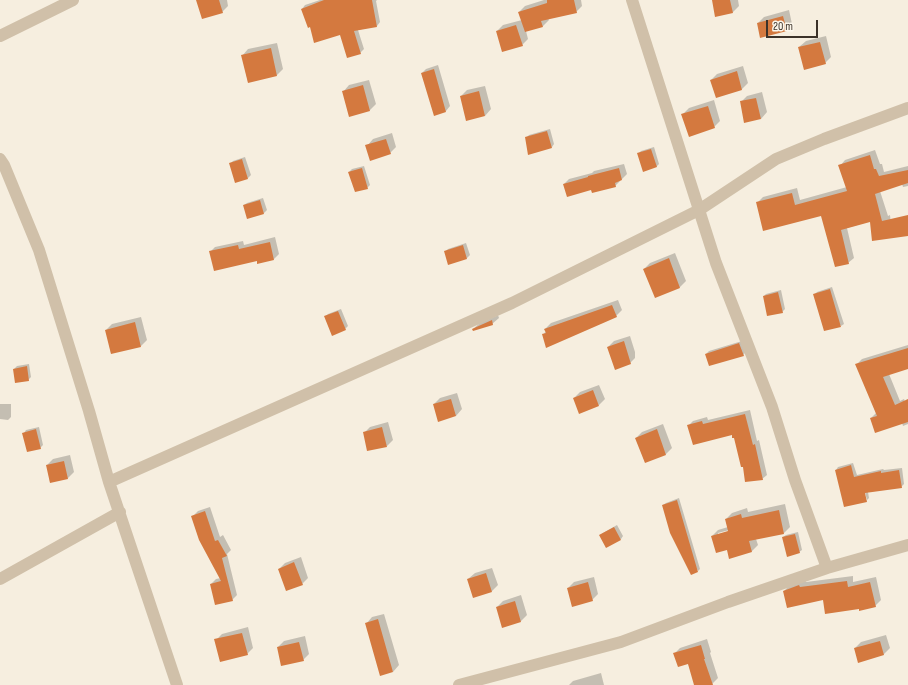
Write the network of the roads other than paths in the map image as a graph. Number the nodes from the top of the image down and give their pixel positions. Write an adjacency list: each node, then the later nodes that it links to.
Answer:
1 (73, 0): 3 (street)
2 (632, 0): 6 (street)
3 (0, 36)
4 (908, 108): 6 (street)
5 (0, 159): 7 (street)
6 (698, 210): 7 (street); 10 (street)
7 (109, 482): 8 (street)
8 (120, 512): 11 (street); 12 (street)
9 (908, 545): 10 (street)
10 (827, 568): 13 (street)
11 (0, 580)
12 (176, 685)
13 (459, 685)

